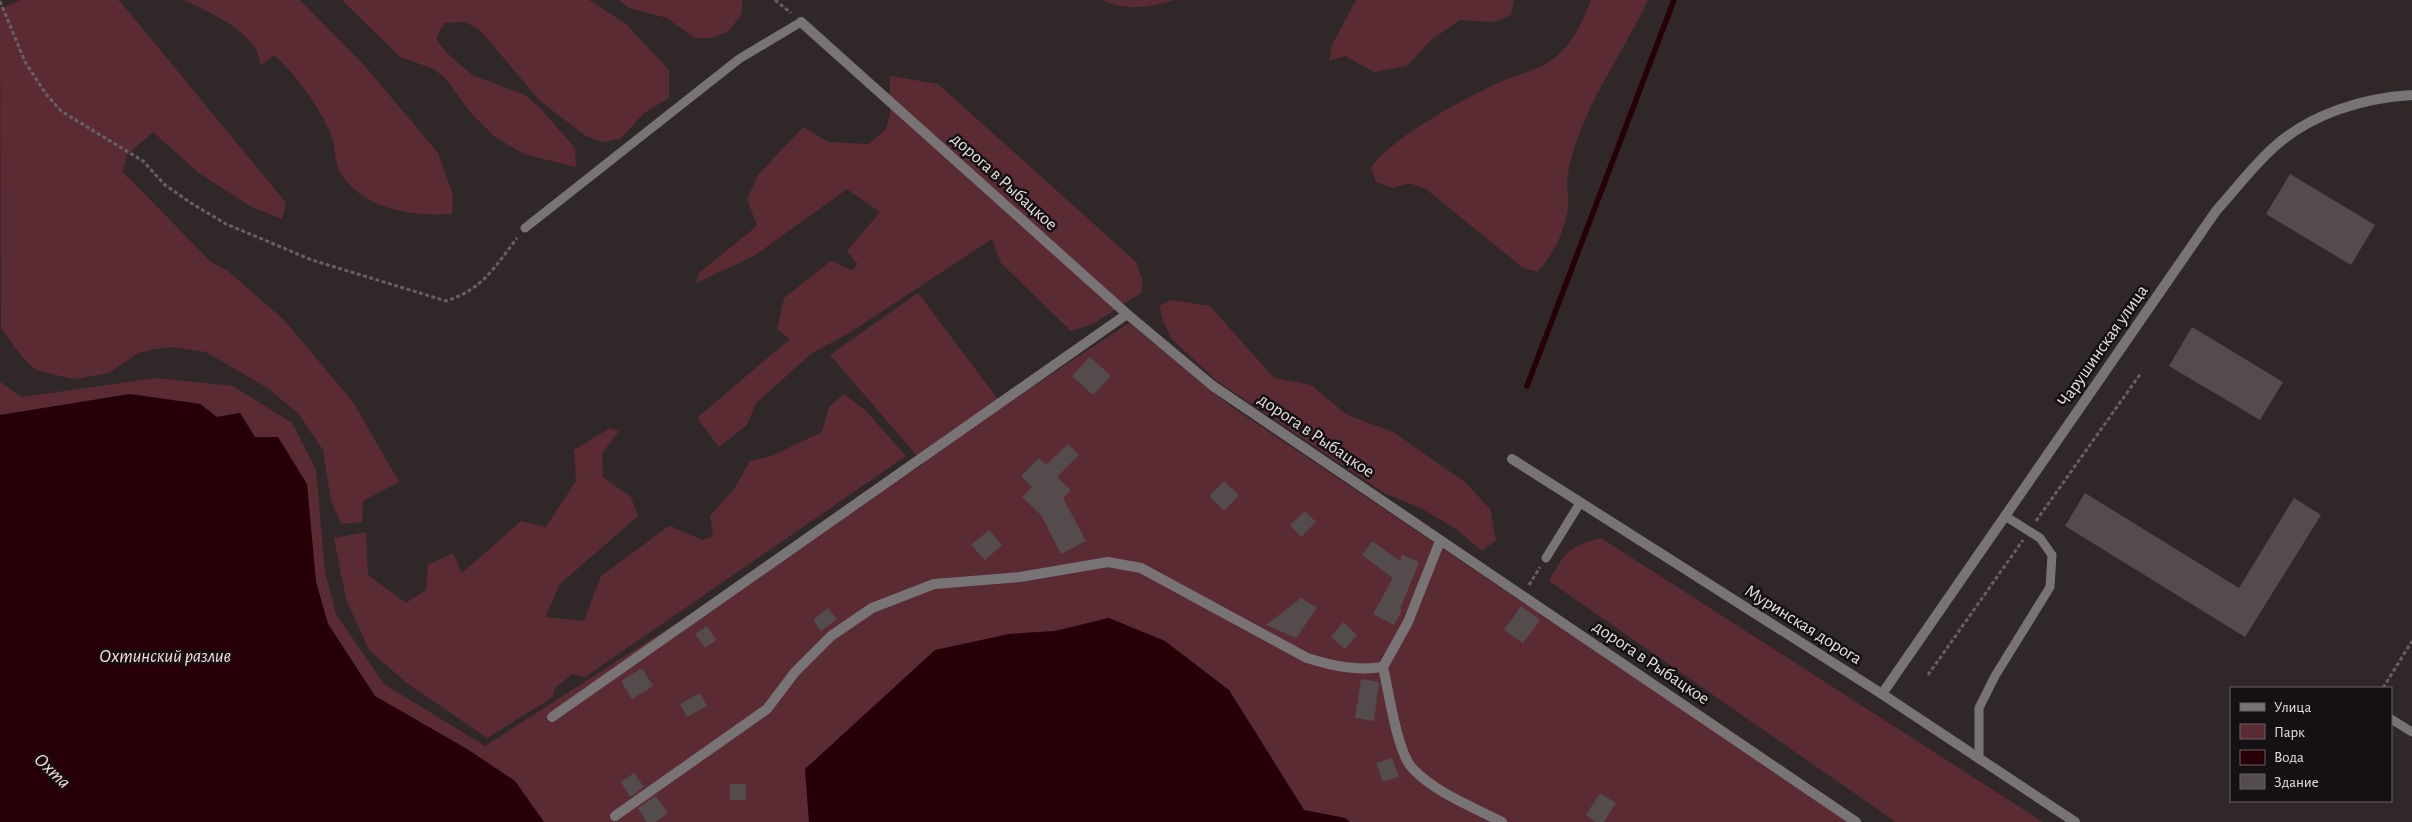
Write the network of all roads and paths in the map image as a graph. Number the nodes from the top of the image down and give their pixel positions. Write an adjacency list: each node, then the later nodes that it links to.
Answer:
1 (776, 0): 3 (path)
2 (0, 1): 5 (path)
3 (801, 22): 5 (lane); 6 (street, дорога в Рыбацкое)
4 (2412, 95): 9 (street, Чарушинская улица)
5 (526, 228)
6 (1127, 314): 10 (street, дорога в Рыбацкое); 17 (street)
7 (1512, 459): 8 (street, Муринская дорога)
8 (1580, 503): 11 (lane); 16 (street, Муринская дорога)
9 (2005, 516): 16 (street, Чарушинская улица); 20 (lane)
10 (1440, 541): 12 (street, дорога в Рыбацкое); 14 (street)
11 (1546, 558): 12 (path)
12 (1522, 596): 23 (street, дорога в Рыбацкое)
13 (2412, 641): 15 (path)
14 (1383, 668): 21 (street); 22 (street)
15 (2384, 687)
16 (1882, 694): 20 (street, Муринская дорога)
17 (552, 717)
18 (2392, 720): 19 (lane)
19 (2412, 732)
20 (1979, 759): 24 (street, Муринская дорога)
21 (615, 816)
22 (1502, 822)
23 (1856, 822)
24 (2074, 822)

